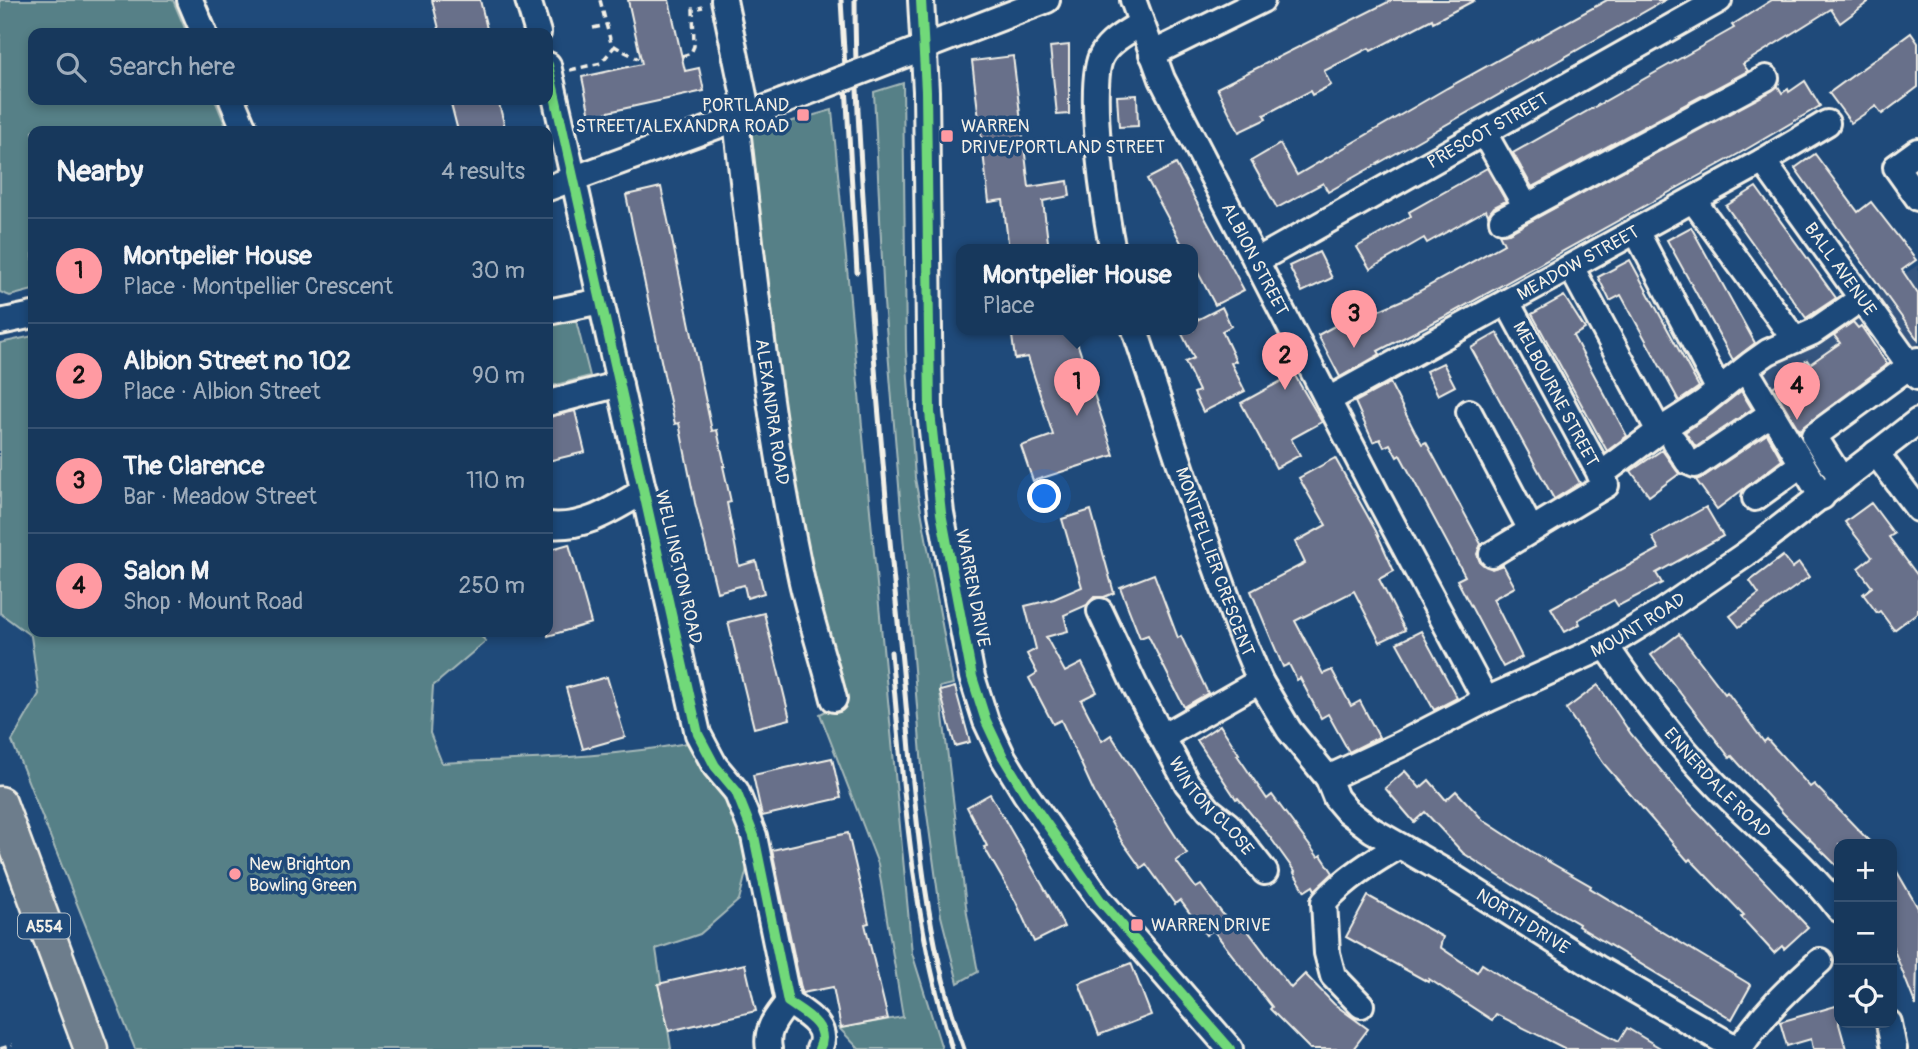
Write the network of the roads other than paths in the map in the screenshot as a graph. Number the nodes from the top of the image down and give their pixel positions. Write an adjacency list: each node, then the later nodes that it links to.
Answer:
1 (190, 0): 10 (street)
2 (528, 0): 11 (street)
3 (921, 0): 12 (street, WARREN DRIVE)
4 (1047, 0): 12 (street)
5 (1133, 0): 9 (street, ALBION STREET)
6 (1262, 0): 13 (street)
7 (1719, 0): 20 (street, PRESCOT STREET)
8 (714, 3): 17 (street, ALEXANDRA ROAD)
9 (1140, 24): 13 (street, ALBION STREET); 29 (street)
10 (202, 28)
11 (536, 28)
12 (924, 49): 17 (street, bridge); 79 (street, WARREN DRIVE)
13 (1152, 54): 30 (street, ALBION STREET)
14 (554, 68): 23 (street, WELLINGTON ROAD)
15 (1766, 78): 26 (street)
16 (234, 105): 19 (street)
17 (742, 117): 23 (street); 64 (street, ALEXANDRA ROAD)
18 (1827, 123): 22 (street, MEADOW STREET)
19 (243, 126)
20 (1484, 133): 26 (street); 30 (street, PRESCOT STREET)
21 (1918, 151): 24 (street)
22 (1763, 161): 25 (street, MEADOW STREET); 32 (street, BALL AVENUE)
23 (561, 184): 33 (street, WELLINGTON ROAD)
24 (1918, 198)
25 (1693, 200): 28 (street, MEADOW STREET); 39 (street)
26 (1526, 207): 27 (street)
27 (1502, 220)
28 (1636, 231): 31 (street, MEADOW STREET); 43 (street)
29 (1112, 244)
30 (1256, 261): 44 (street, ALBION STREET)
31 (1571, 267): 34 (street, MEADOW STREET); 49 (street)
32 (1862, 298): 39 (street); 40 (street, BALL AVENUE)
33 (601, 302): 35 (street); 42 (street, WELLINGTON ROAD)
34 (1507, 302): 44 (street, MEADOW STREET); 52 (street, MELBOURNE STREET)
35 (553, 311)
36 (28, 316): 37 (street)
37 (0, 322)
38 (1137, 335): 63 (street, MONTPELLIER CRESCENT)
39 (1795, 340): 43 (street)
40 (1915, 368): 53 (street)
41 (1752, 380): 47 (street)
42 (620, 384): 45 (street); 54 (street, WELLINGTON ROAD)
43 (1719, 390): 49 (street)
44 (1328, 400): 65 (street, ALBION STREET)
45 (553, 402)
46 (1469, 412): 59 (street)
47 (1772, 413): 49 (street); 51 (street)
48 (1918, 421): 50 (street, MOUNT ROAD)
49 (1666, 436): 52 (street)
50 (1876, 453): 53 (street, MOUNT ROAD); 57 (street)
51 (1802, 464): 55 (street); 56 (street)
52 (1603, 480): 59 (street)
53 (1842, 480): 55 (street, MOUNT ROAD)
54 (644, 491): 58 (street); 73 (street, WELLINGTON ROAD)
55 (1822, 497): 62 (street, MOUNT ROAD)
56 (1755, 498)
57 (1918, 509)
58 (553, 525)
59 (1531, 530): 60 (street)
60 (1492, 554)
61 (1100, 611): 66 (street, WINTON CLOSE)
62 (1606, 646): 65 (street, MOUNT ROAD); 71 (street, ENNERDALE ROAD)
63 (1260, 681): 66 (street, WINTON CLOSE); 67 (street, MONTPELLIER CRESCENT)
64 (834, 699)
65 (1486, 700): 67 (street, MOUNT ROAD)
66 (1162, 737): 70 (street, WINTON CLOSE)
67 (1328, 778): 69 (street, NORTH DRIVE)
68 (0, 803): 76 (main road, A554)
69 (1399, 846): 74 (street); 80 (street, NORTH DRIVE)
70 (1265, 872)
71 (1834, 903)
72 (1819, 961): 80 (street)
73 (788, 1002): 77 (street); 78 (street)
74 (1361, 1005)
75 (1890, 1028): 81 (street)
76 (91, 1049)
77 (769, 1049)
78 (819, 1049)
79 (1230, 1049)
80 (1738, 1049)
81 (1894, 1049)

